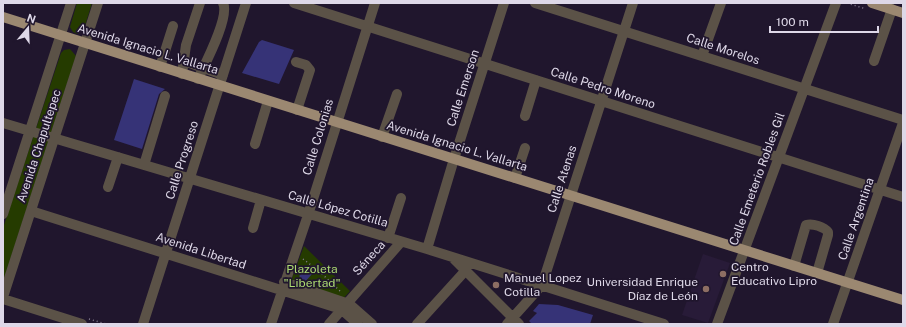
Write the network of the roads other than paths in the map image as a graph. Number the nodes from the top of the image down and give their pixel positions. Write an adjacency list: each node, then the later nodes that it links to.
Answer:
1 (72, 3): 20 (street, Avenida Chapultepec)
2 (98, 3): 21 (street, Avenida Chapultepec)
3 (200, 3): 23 (street)
4 (223, 3): 28 (street)
5 (246, 3): 30 (street, Calle Progreso)
6 (294, 3): 18 (street, Calle Pedro Moreno)
7 (375, 3): 18 (street, Calle Colonias)
8 (504, 3): 26 (street, Calle Emerson)
9 (535, 3): 19 (street, Calle Morelos)
10 (633, 3): 19 (street, Calle Atenas)
11 (721, 3): 22 (street)
12 (836, 3): 34 (street, Calle Emeterio Robles Gil)
13 (872, 3): 14 (main road)
14 (892, 9): 15 (main road); 24 (street)
15 (903, 13)
16 (3, 17): 20 (main road, Avenida Ignacio L. Vallarta)
17 (173, 26): 27 (street)
18 (367, 26): 26 (street, Calle Pedro Moreno); 41 (street, Calle Colonias)
19 (624, 31): 22 (street, Calle Morelos); 38 (street, Calle Atenas)
20 (61, 36): 21 (main road, Avenida Ignacio L. Vallarta); 44 (street, Avenida Chapultepec)
21 (86, 43): 27 (main road, Avenida Ignacio L. Vallarta); 46 (street, Avenida Chapultepec)
22 (702, 56): 34 (street, Calle Morelos)
23 (184, 61): 28 (street); 29 (street)
24 (874, 61)
25 (296, 62): 39 (street)
26 (485, 64): 32 (street, Calle Pedro Moreno); 51 (street, Calle Emerson)
27 (160, 67): 29 (main road, Avenida Ignacio L. Vallarta)
28 (203, 68): 30 (street); 31 (street)
29 (182, 74): 31 (main road, Avenida Ignacio L. Vallarta)
30 (223, 75): 33 (street, Calle Progreso)
31 (198, 79): 33 (main road, Avenida Ignacio L. Vallarta)
32 (536, 80): 38 (street, Calle Pedro Moreno); 40 (street)
33 (220, 85): 37 (main road, Avenida Ignacio L. Vallarta); 53 (street, Calle Progreso)
34 (805, 89): 42 (street, Calle Morelos); 50 (street, Calle Emeterio Robles Gil)
35 (397, 94): 45 (street)
36 (165, 96): 52 (street)
37 (268, 101): 39 (main road, Avenida Ignacio L. Vallarta); 47 (street)
38 (601, 101): 50 (street, Calle Pedro Moreno); 57 (street, Calle Atenas)
39 (297, 110): 41 (main road, Avenida Ignacio L. Vallarta)
40 (525, 116)
41 (336, 122): 45 (main road, Avenida Ignacio L. Vallarta); 63 (street, Calle Colonias)
42 (903, 122): 56 (street, Calle Argentina)
43 (3, 123): 44 (street, Calle López Cotilla)
44 (30, 131): 46 (street, Calle López Cotilla); 62 (street, Avenida Chapultepec)
45 (382, 136): 51 (main road, Avenida Ignacio L. Vallarta)
46 (55, 138): 49 (street, Calle López Cotilla); 61 (street, Avenida Chapultepec)
47 (255, 144)
48 (525, 148): 54 (street)
49 (118, 157): 52 (street, Calle López Cotilla); 55 (street)
50 (778, 158): 56 (street, Calle Pedro Moreno); 69 (street, Calle Emeterio Robles Gil)
51 (454, 159): 54 (main road, Avenida Ignacio L. Vallarta); 68 (street, Calle Emerson)
52 (144, 165): 53 (street, Calle López Cotilla)
53 (190, 178): 60 (street, Calle López Cotilla); 70 (street, Calle Progreso)
54 (515, 178): 57 (main road, Avenida Ignacio L. Vallarta)
55 (108, 187)
56 (880, 190): 58 (street, Calle Pedro Moreno); 75 (street, Calle Argentina)
57 (571, 196): 69 (main road, Avenida Ignacio L. Vallarta); 76 (street, Calle Atenas)
58 (903, 197)
59 (401, 198): 66 (street)
60 (261, 200): 63 (street, Calle López Cotilla); 64 (street)
61 (31, 211): 70 (street, Avenida Libertad); 78 (street, Avenida Chapultepec)
62 (3, 214)
63 (308, 215): 66 (street, Calle López Cotilla); 77 (street, Calle Colonias)
64 (253, 228)
65 (801, 229): 72 (street)
66 (388, 238): 67 (street, Calle López Cotilla)
67 (401, 242): 68 (street, Calle López Cotilla); 80 (street, Séneca)
68 (427, 249): 71 (street, Calle López Cotilla)
69 (744, 250): 72 (main road, Avenida Ignacio L. Vallarta); 92 (street, Calle Emeterio Robles Gil)
70 (166, 253): 77 (street, Avenida Libertad); 84 (street, Calle Progreso)
71 (453, 257): 73 (street); 76 (street, Calle López Cotilla)
72 (792, 265): 74 (main road, Avenida Ignacio L. Vallarta); 74 (street)
73 (466, 270): 82 (street); 89 (street)
74 (816, 273): 75 (main road, Avenida Ignacio L. Vallarta)
75 (847, 283): 79 (main road, Avenida Ignacio L. Vallarta); 93 (street, Calle Argentina)
76 (542, 285): 81 (street, Calle López Cotilla); 82 (street, Calle Atenas)
77 (283, 286): 80 (street, Avenida Libertad); 85 (street, Calle Colonias)
78 (3, 298): 83 (street)
79 (903, 300)
80 (346, 304): 86 (street, Séneca); 87 (street, Avenida Libertad); 88 (street, Avenida Libertad)
81 (632, 314): 90 (street); 91 (street, Calle López Cotilla)
82 (513, 322)
83 (82, 324)
84 (143, 324)
85 (271, 324)
86 (329, 324)
87 (358, 324)
88 (372, 324)
89 (417, 324)
90 (629, 324)
91 (664, 324)
92 (717, 324)
93 (833, 324)

